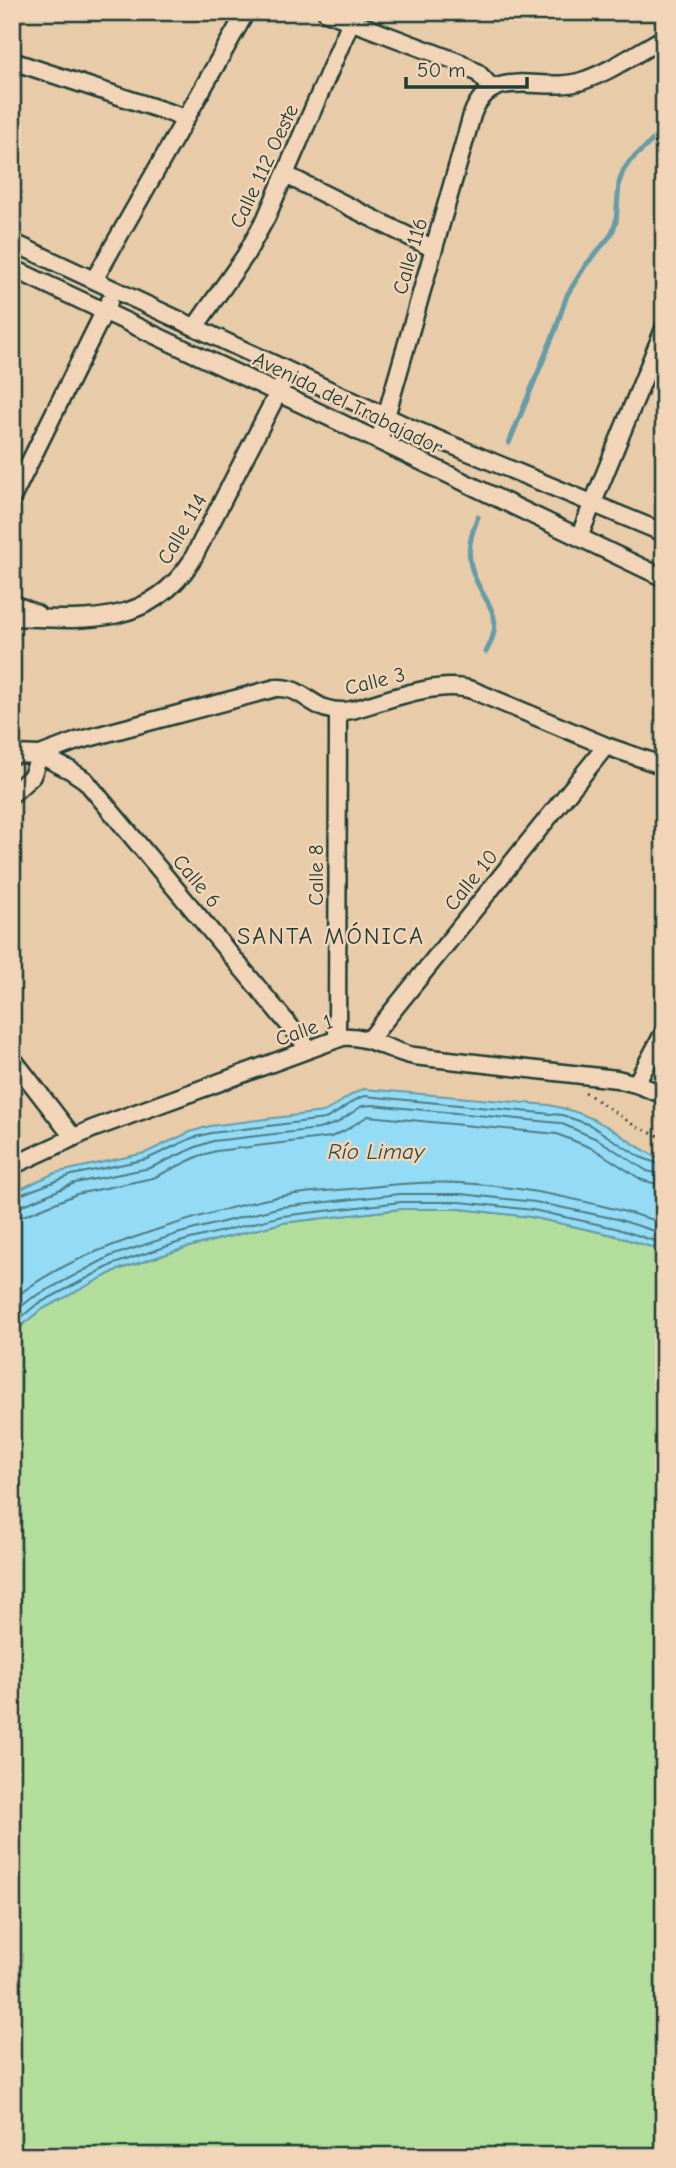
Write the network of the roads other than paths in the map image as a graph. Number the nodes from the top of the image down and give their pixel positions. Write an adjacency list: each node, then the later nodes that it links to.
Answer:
1 (246, 12): 7 (street)
2 (326, 12): 3 (street)
3 (353, 17): 6 (street); 8 (street, Calle 112 Oeste)
4 (664, 38): 6 (street)
5 (12, 61): 7 (street)
6 (492, 88): 10 (street, Calle 116)
7 (186, 118): 12 (street)
8 (286, 175): 10 (street); 15 (street, Calle 112 Oeste)
9 (12, 242): 12 (street, Avenida del Trabajador)
10 (434, 249): 19 (street, Calle 116)
11 (12, 268): 14 (street, Avenida del Trabajador)
12 (94, 281): 13 (street, Avenida del Trabajador)
13 (114, 290): 14 (street); 15 (street, Avenida del Trabajador)
14 (104, 311): 18 (street, Avenida del Trabajador); 21 (street)
15 (195, 327): 17 (street, Avenida del Trabajador)
16 (664, 329): 22 (street)
17 (289, 372): 18 (street, Calle 114); 19 (street, Avenida del Trabajador)
18 (278, 393): 20 (street, Avenida del Trabajador); 28 (street, Calle 114)
19 (386, 417): 20 (street, Calle 116); 22 (street, Avenida del Trabajador)
20 (379, 441): 24 (street, Avenida del Trabajador)
21 (12, 498)
22 (593, 504): 23 (street, Avenida del Trabajador); 24 (street)
23 (664, 533)
24 (579, 537): 25 (street, Avenida del Trabajador)
25 (664, 578)
26 (12, 603): 28 (street)
27 (12, 617): 28 (street, Calle 114)
28 (46, 618)
29 (338, 712): 30 (street, Calle 3); 32 (street, Calle 3); 36 (street, Calle 8)
30 (606, 746): 33 (street, Calle 3); 37 (street, Calle 10)
31 (12, 754): 32 (street, Calle 3)
32 (40, 755): 34 (street); 38 (street, Calle 6)
33 (664, 766)
34 (12, 794)
35 (664, 1032): 40 (street)
36 (337, 1039): 37 (street, Calle 1); 38 (street, Calle 1)
37 (369, 1040): 40 (street, Calle 1)
38 (309, 1049): 42 (street, Calle 1)
39 (12, 1058): 42 (street)
40 (636, 1084): 41 (street, Calle 1)
41 (664, 1095)
42 (73, 1137): 43 (street, Calle 1)
43 (12, 1166)

